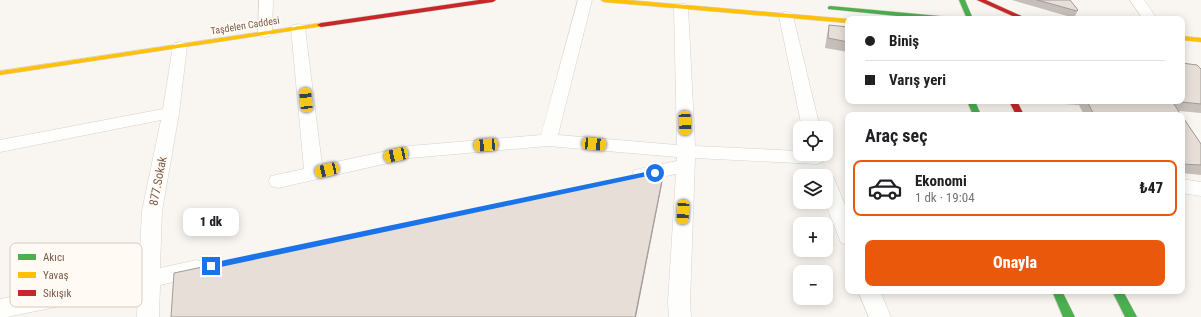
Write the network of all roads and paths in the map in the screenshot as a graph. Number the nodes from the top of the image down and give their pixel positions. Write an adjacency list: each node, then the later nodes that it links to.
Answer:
1 (266, 0): 21 (street)
2 (493, 0): 20 (main road, Taşdelen Caddesi)
3 (585, 0): 28 (street)
4 (604, 0): 10 (main road)
5 (962, 0): 16 (main road)
6 (980, 0): 17 (main road)
7 (1137, 0): 18 (street)
8 (890, 3): 12 (main road)
9 (934, 6): 15 (main road)
10 (682, 7): 13 (main road); 31 (street)
11 (822, 7): 12 (main road)
12 (859, 11): 14 (main road)
13 (786, 16): 19 (main road); 27 (street)
14 (915, 16)
15 (936, 16)
16 (969, 16)
17 (1018, 16)
18 (1148, 16)
19 (845, 21)
20 (298, 28): 21 (main road, Taşdelen Caddesi); 32 (street)
21 (265, 33): 24 (main road, Taşdelen Caddesi)
22 (1185, 38): 23 (main road)
23 (1201, 40)
24 (180, 46): 25 (main road, Taşdelen Caddesi); 26 (street, 877.Sokak)
25 (0, 73)
26 (171, 113): 29 (street); 40 (street, 877.Sokak)
27 (809, 121)
28 (548, 140): 31 (street); 32 (street)
29 (0, 146)
30 (793, 157): 31 (street)
31 (686, 159): 33 (street); 48 (street)
32 (314, 173): 34 (street)
33 (623, 179)
34 (278, 181)
35 (1185, 186): 36 (street)
36 (1201, 189)
37 (833, 200): 38 (street)
38 (845, 230)
39 (212, 266): 40 (street)
40 (149, 278): 41 (street); 47 (street, 877.Sokak)
41 (142, 279)
42 (870, 294): 49 (street)
43 (1058, 294): 50 (main road)
44 (1119, 294): 51 (main road)
45 (10, 307): 46 (street)
46 (0, 309)
47 (148, 317)
48 (680, 317)
49 (880, 317)
50 (1070, 317)
51 (1131, 317)

